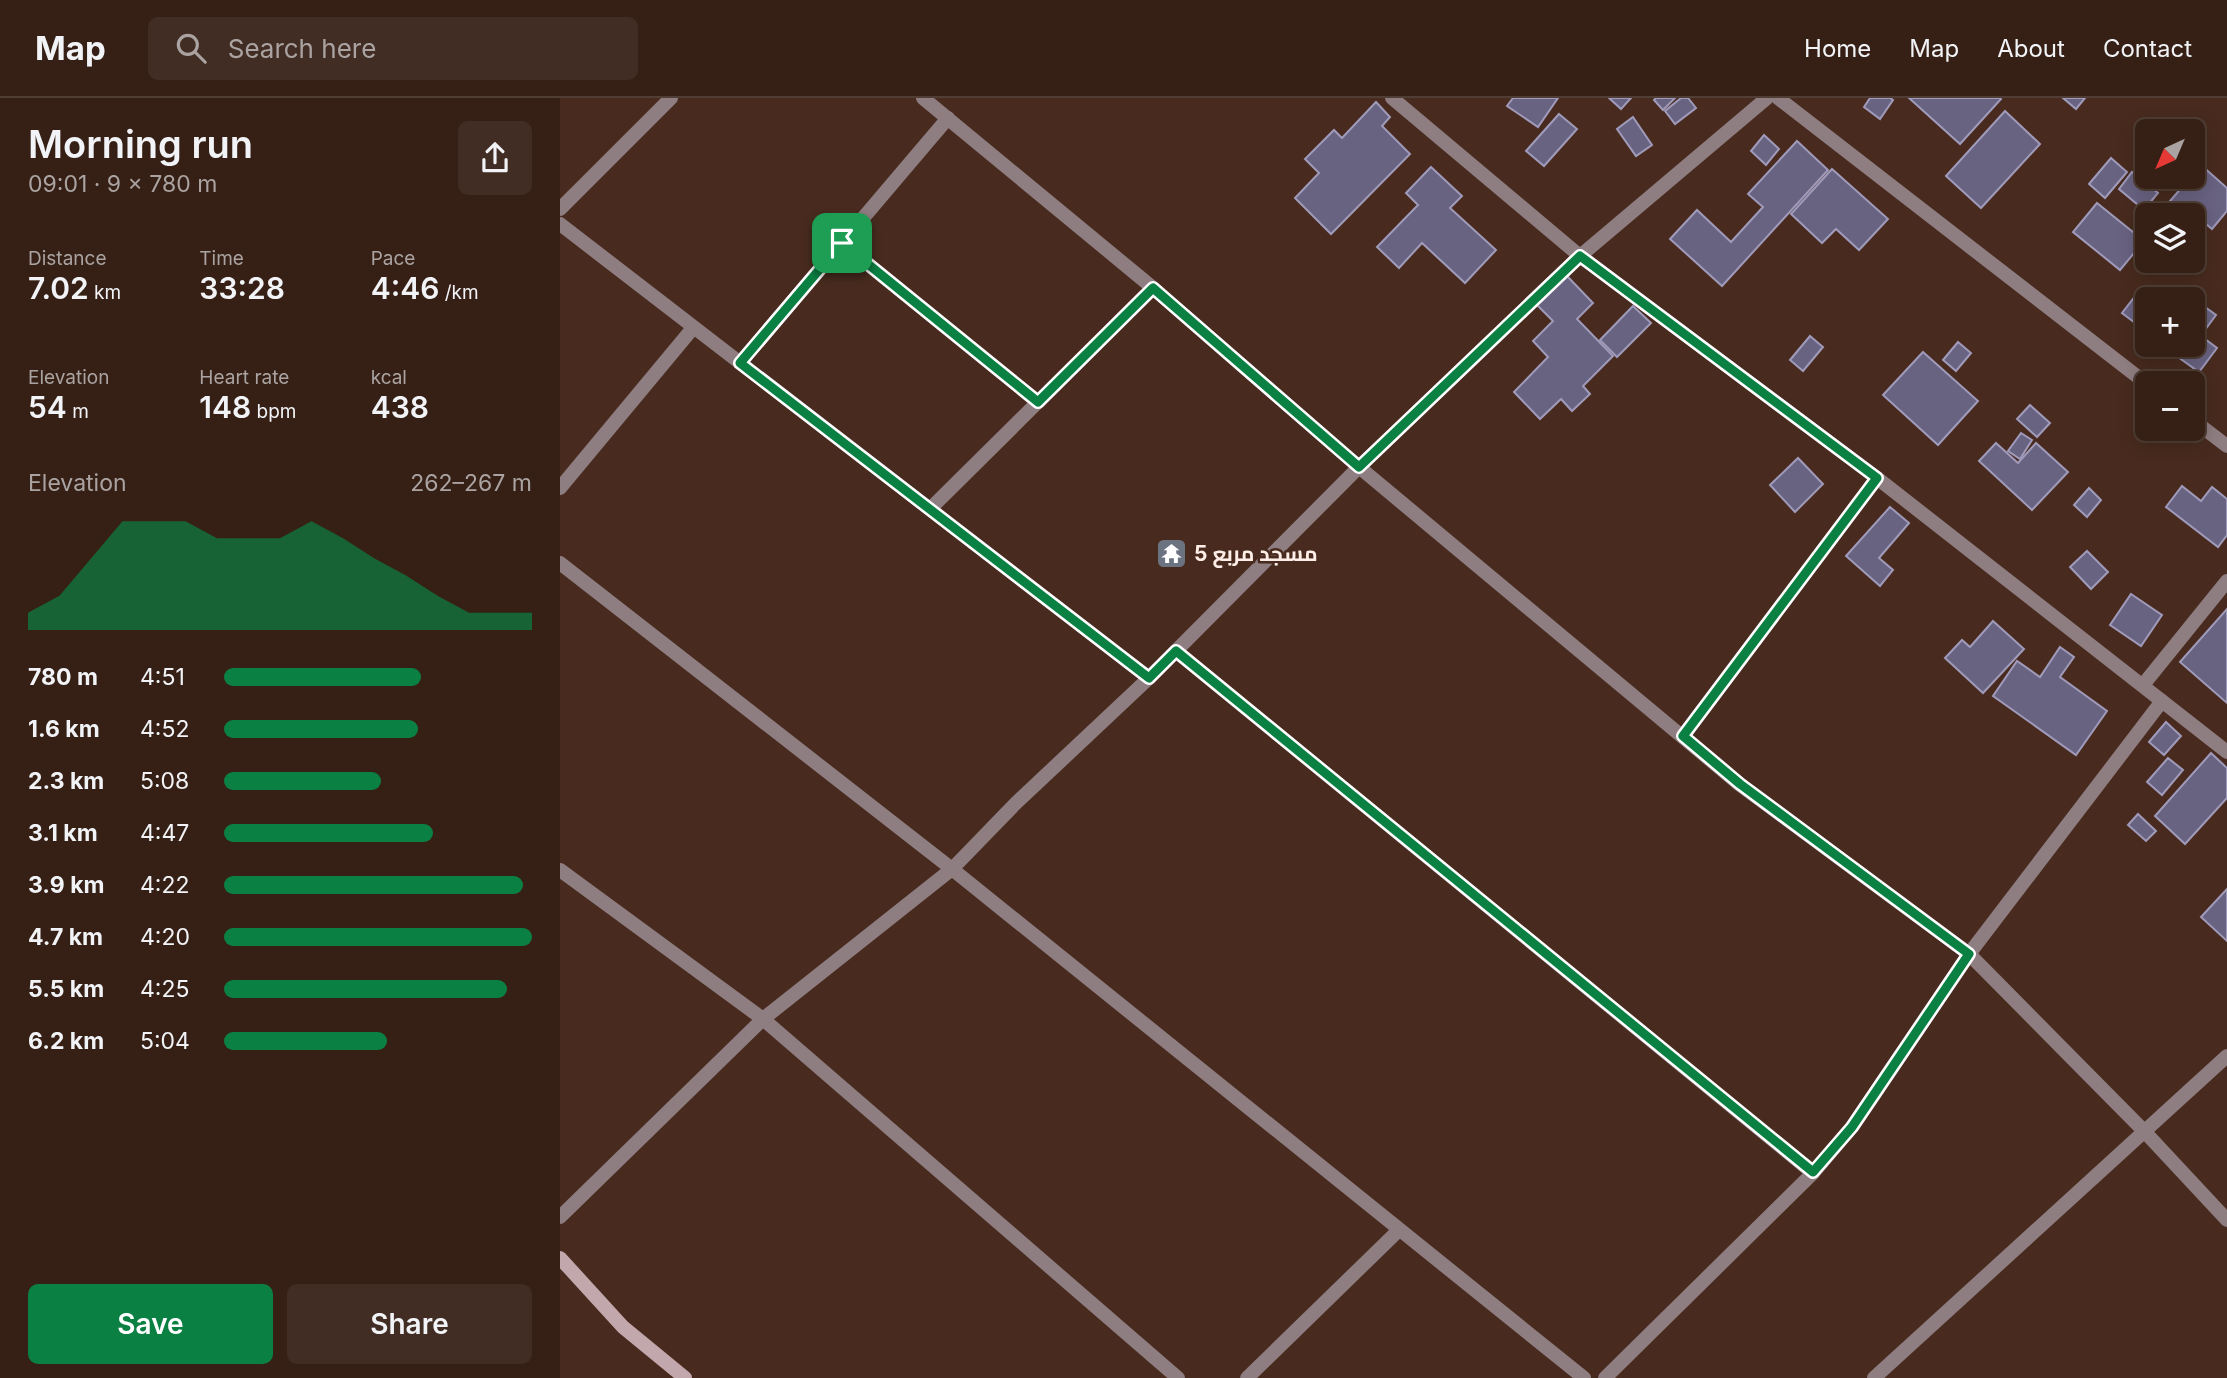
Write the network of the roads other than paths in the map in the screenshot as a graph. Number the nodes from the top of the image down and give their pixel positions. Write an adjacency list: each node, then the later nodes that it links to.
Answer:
1 (671, 98): 7 (street)
2 (923, 98): 6 (street)
3 (1392, 98): 10 (street)
4 (1767, 98): 10 (street)
5 (1778, 98): 14 (street)
6 (948, 118): 9 (street); 11 (street)
7 (560, 209)
8 (560, 224): 12 (street)
9 (842, 243): 13 (street); 15 (street)
10 (1580, 256): 18 (street); 19 (street)
11 (1153, 288): 15 (street); 18 (street)
12 (693, 328): 13 (street); 20 (street)
13 (740, 363): 21 (street)
14 (2135, 375)
15 (1038, 402): 21 (street)
16 (2205, 429): 17 (street)
17 (2227, 446)
18 (1359, 467): 24 (street); 28 (street)
19 (1877, 478): 26 (street); 28 (street)
20 (560, 488)
21 (931, 508): 25 (street)
22 (560, 563): 30 (street)
23 (2227, 581): 26 (street)
24 (1176, 651): 25 (street); 36 (street)
25 (1149, 678): 30 (street)
26 (2143, 685): 27 (street)
27 (2162, 701): 29 (street); 32 (street)
28 (1683, 736): 32 (street)
29 (2227, 752)
30 (952, 869): 33 (street); 39 (street)
31 (560, 870): 33 (street)
32 (1969, 954): 35 (street); 36 (street)
33 (763, 1018): 37 (street); 42 (street)
34 (2227, 1056): 35 (street)
35 (2144, 1131): 38 (street); 46 (street)
36 (1813, 1172): 45 (street)
37 (560, 1217)
38 (2227, 1220)
39 (1399, 1230): 43 (street); 44 (street)
40 (560, 1258): 41 (street)
41 (685, 1378)
42 (1178, 1378)
43 (1247, 1378)
44 (1584, 1378)
45 (1605, 1378)
46 (1874, 1378)

